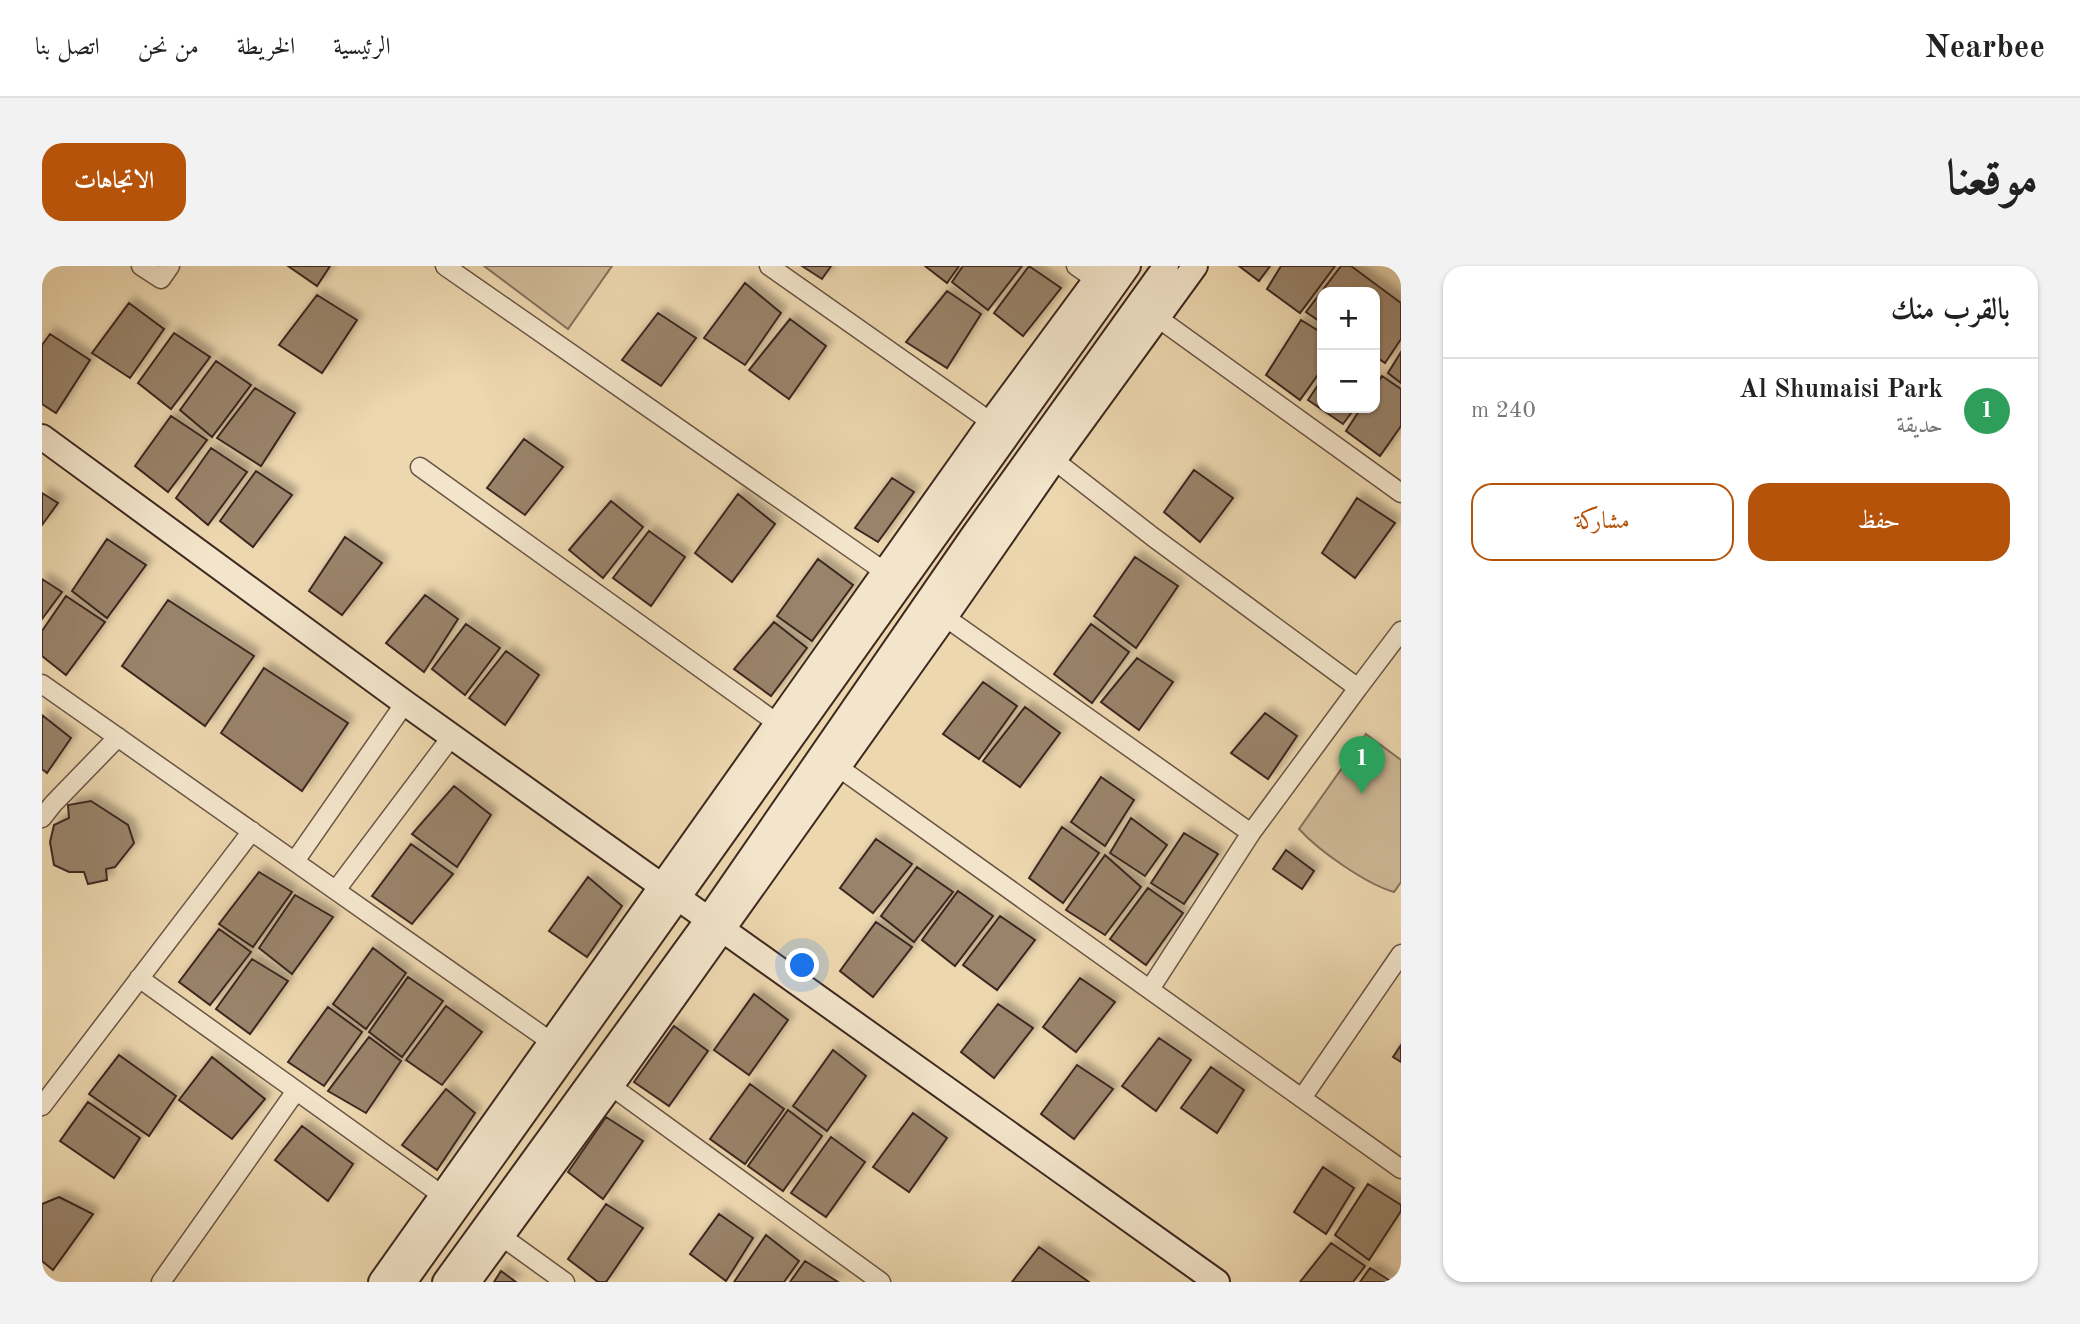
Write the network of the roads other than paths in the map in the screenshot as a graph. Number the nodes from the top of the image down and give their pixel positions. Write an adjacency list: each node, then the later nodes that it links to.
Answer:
1 (141, 266): 2 (street)
2 (170, 266)
3 (445, 266): 15 (street)
4 (769, 266): 10 (street)
5 (1128, 266): 30 (main road)
6 (1167, 266): 31 (main road)
7 (1195, 266): 9 (main road)
8 (1093, 271): 10 (main road)
9 (1158, 318): 12 (main road); 14 (street)
10 (991, 422): 15 (main road)
11 (42, 437): 20 (main road)
12 (1054, 460): 16 (main road); 19 (street)
13 (420, 467): 21 (street)
14 (1401, 493)
15 (885, 572): 21 (main road)
16 (945, 617): 24 (main road); 27 (street)
17 (1401, 631): 19 (street)
18 (42, 684): 23 (street)
19 (1358, 688): 27 (street)
20 (405, 703): 22 (main road); 28 (street)
21 (777, 723): 30 (main road)
22 (452, 736): 29 (street); 30 (main road)
23 (118, 737): 25 (street); 26 (street)
24 (838, 767): 31 (main road); 34 (street)
25 (42, 818)
26 (252, 831): 28 (street); 33 (street)
27 (1251, 832): 34 (street)
28 (295, 861): 29 (street)
29 (336, 890): 35 (street)
30 (672, 891): 31 (main road); 35 (main road); 45 (main road)
31 (716, 923): 36 (main road); 46 (main road); 50 (main road)
32 (1401, 954): 38 (street)
33 (139, 978): 37 (street); 39 (street)
34 (1150, 989): 38 (street)
35 (550, 1041): 41 (main road)
36 (611, 1086): 42 (main road); 49 (street)
37 (296, 1091): 41 (street); 43 (street)
38 (1302, 1098): 40 (street)
39 (42, 1106)
40 (1401, 1169)
41 (442, 1195): 44 (main road)
42 (501, 1236): 47 (main road); 48 (street)
43 (161, 1282)
44 (381, 1282)
45 (404, 1282)
46 (445, 1282)
47 (468, 1282)
48 (565, 1282)
49 (881, 1282)
50 (1217, 1282)

